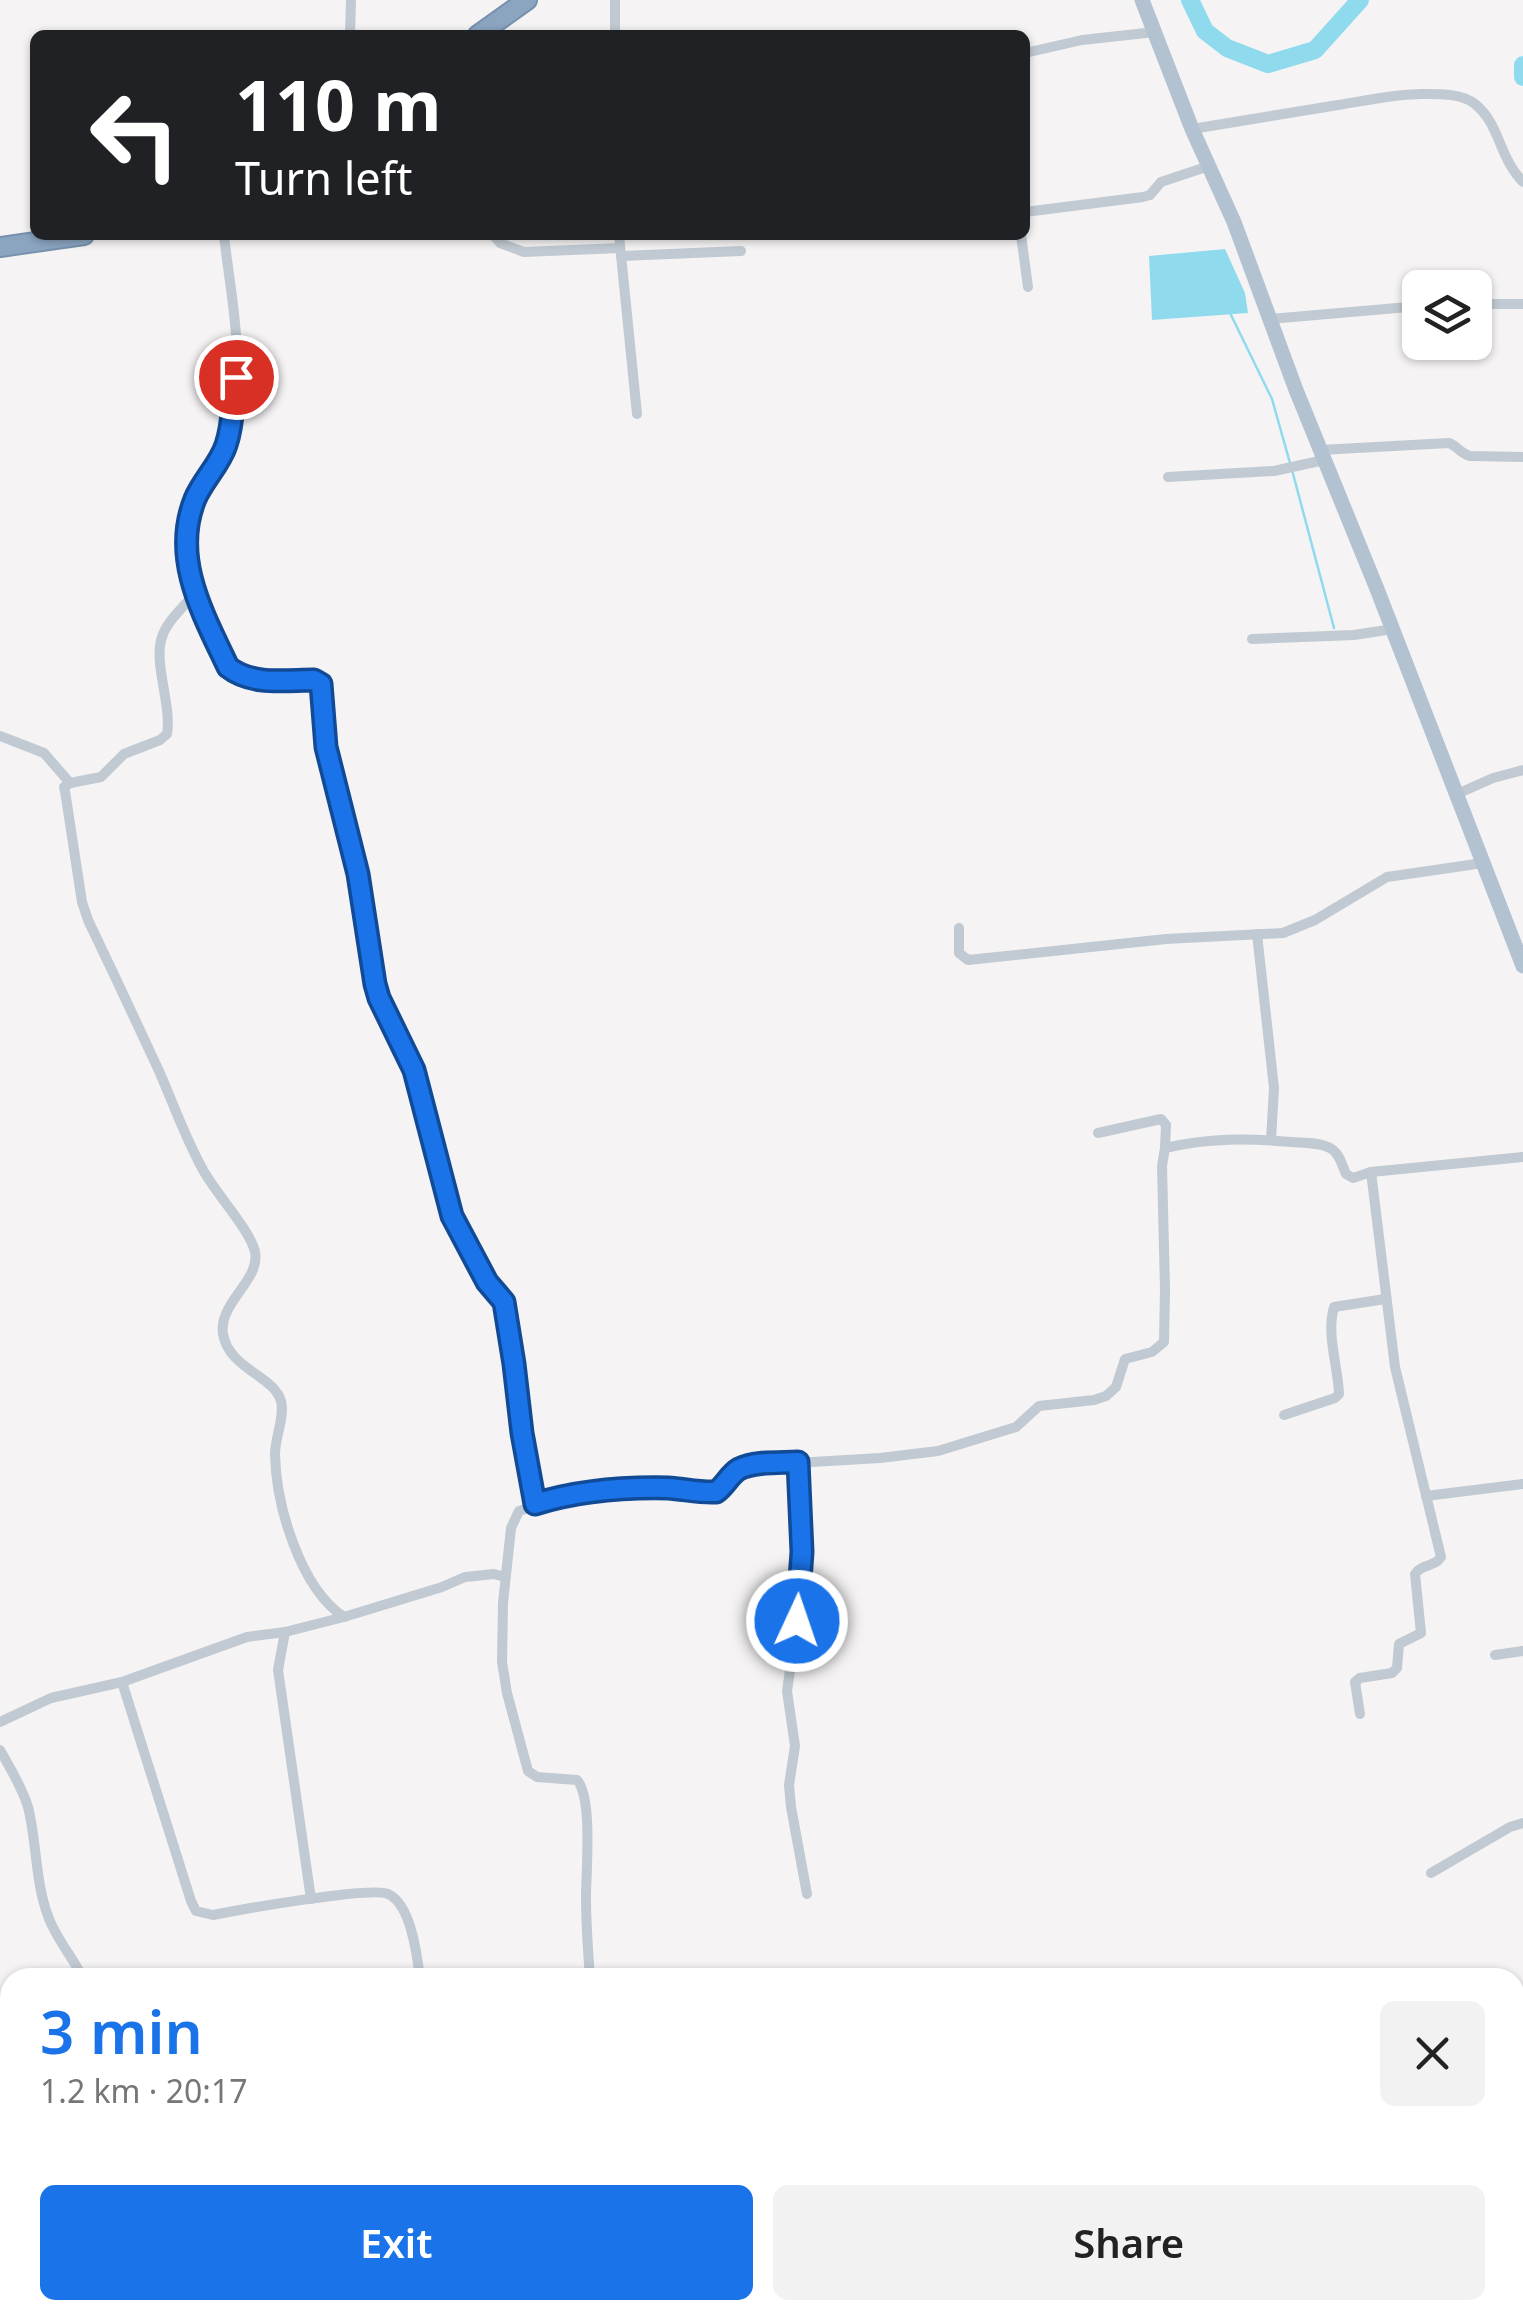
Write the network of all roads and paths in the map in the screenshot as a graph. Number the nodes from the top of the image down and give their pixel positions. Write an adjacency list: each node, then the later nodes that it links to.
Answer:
1 (351, 0): 5 (street)
2 (527, 0): 6 (highway)
3 (616, 0): 7 (street)
4 (1142, 0): 8 (main road)
5 (350, 30)
6 (485, 30)
7 (615, 30)
8 (1154, 32): 9 (street); 10 (main road)
9 (1030, 52)
10 (1192, 129): 11 (main road); 12 (street)
11 (1209, 166): 13 (street); 26 (main road)
12 (1523, 182)
13 (1030, 211)
14 (49, 240): 19 (highway)
15 (225, 240): 31 (street)
16 (498, 240): 20 (street)
17 (620, 240): 20 (street)
18 (1022, 240): 22 (street)
19 (0, 247)
20 (620, 252): 21 (street); 27 (street)
21 (740, 252)
22 (1028, 287)
23 (1492, 304): 24 (street)
24 (1523, 304)
25 (1402, 308): 26 (street)
26 (1270, 319): 28 (main road)
27 (638, 414)
28 (1322, 455): 29 (street); 30 (street); 32 (main road)
29 (1523, 456)
30 (1168, 476)
31 (195, 592): 36 (street); 52 (street)
32 (1393, 629): 33 (street); 37 (main road)
33 (1252, 640)
34 (0, 736): 36 (street)
35 (1523, 770): 37 (street)
36 (70, 783): 54 (street)
37 (1457, 794): 38 (main road)
38 (1483, 863): 40 (street); 41 (main road)
39 (959, 928): 40 (street)
40 (1257, 934): 43 (street)
41 (1523, 966)
42 (1098, 1134): 44 (street)
43 (1271, 1140): 44 (street); 46 (street)
44 (1165, 1148): 49 (street)
45 (1523, 1157): 46 (street)
46 (1371, 1172): 47 (street)
47 (1385, 1299): 48 (street); 51 (street)
48 (1284, 1415)
49 (798, 1462): 52 (street); 64 (street)
50 (1523, 1484): 51 (street)
51 (1426, 1496): 59 (street)
52 (535, 1504): 53 (street)
53 (505, 1577): 54 (street); 68 (street)
54 (344, 1617): 55 (street)
55 (285, 1632): 58 (street); 65 (street)
56 (1523, 1651): 57 (street)
57 (1495, 1655)
58 (122, 1682): 60 (street); 65 (street)
59 (1360, 1714)
60 (0, 1722)
61 (0, 1750): 66 (street)
62 (1523, 1822): 63 (street)
63 (1431, 1873)
64 (807, 1894)
65 (311, 1899): 67 (street)
66 (77, 1968)
67 (418, 1968)
68 (589, 1968)

